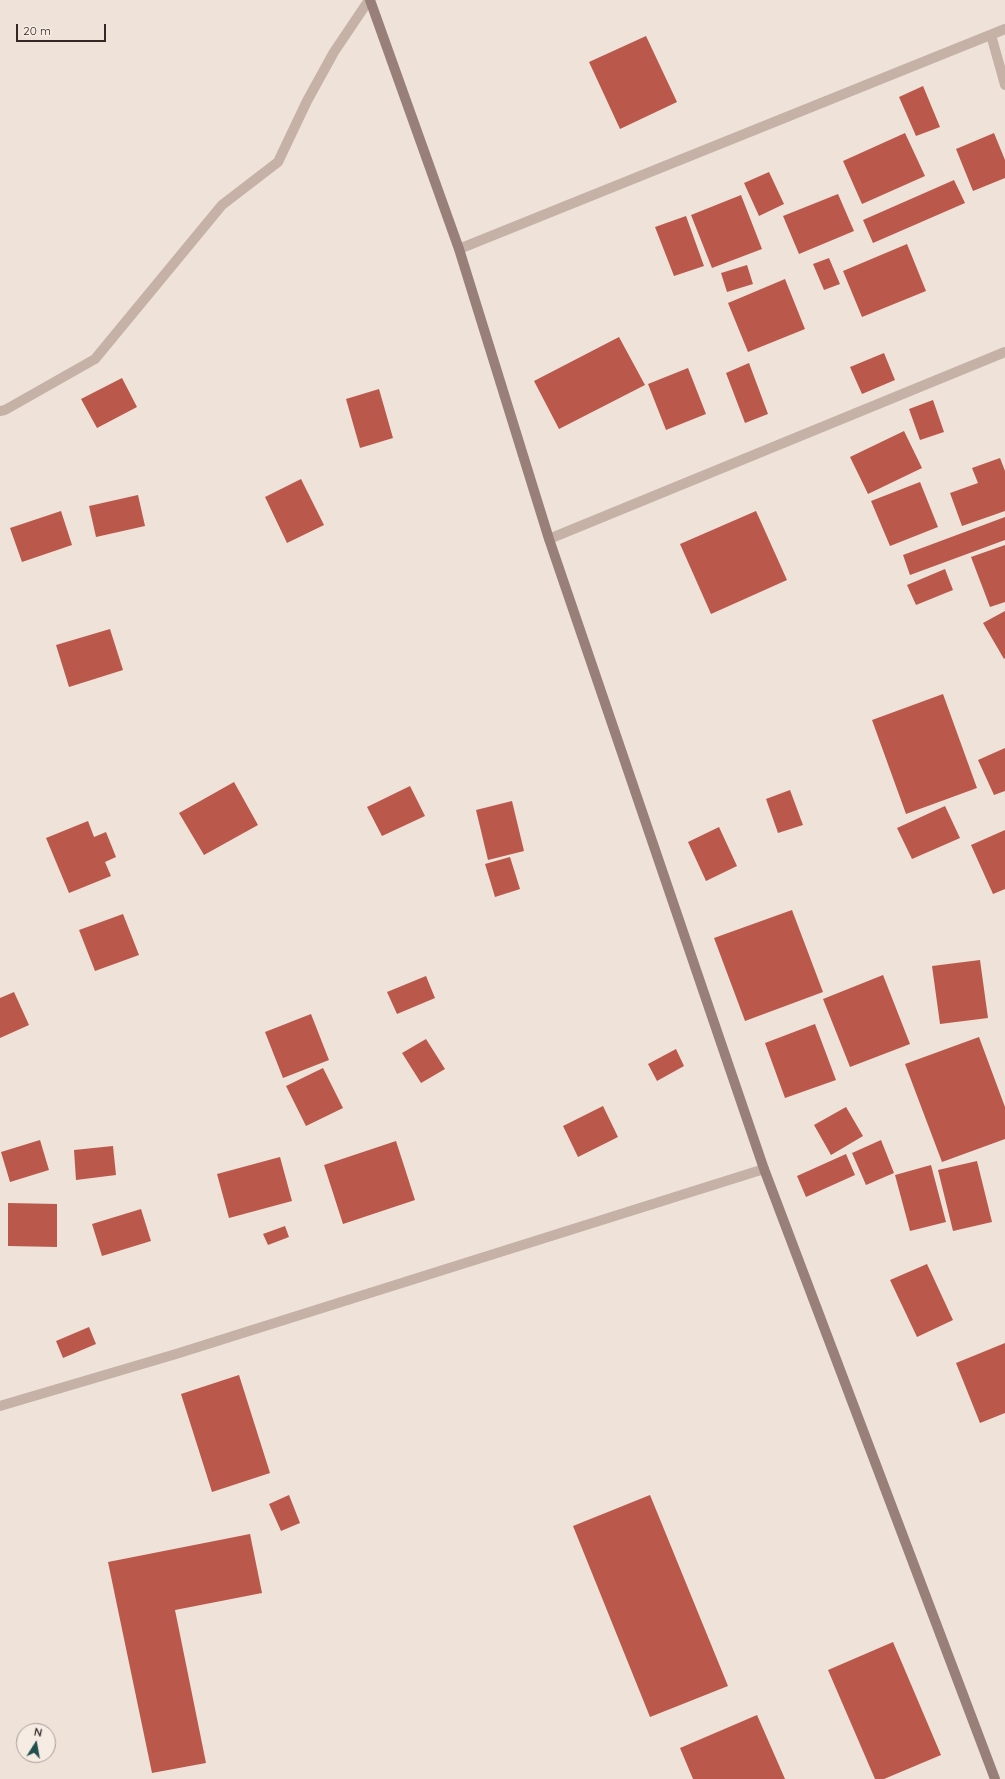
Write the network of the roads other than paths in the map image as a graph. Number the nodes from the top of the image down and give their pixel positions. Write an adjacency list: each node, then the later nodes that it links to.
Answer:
1 (369, 0): 5 (street); 7 (street)
2 (1005, 29): 3 (street)
3 (991, 35): 4 (street); 5 (street)
4 (1005, 85)
5 (459, 249): 8 (street)
6 (1005, 352): 8 (street)
7 (0, 411)
8 (549, 539): 9 (street)
9 (764, 1169): 10 (street); 11 (street)
10 (0, 1406)
11 (995, 1779)

